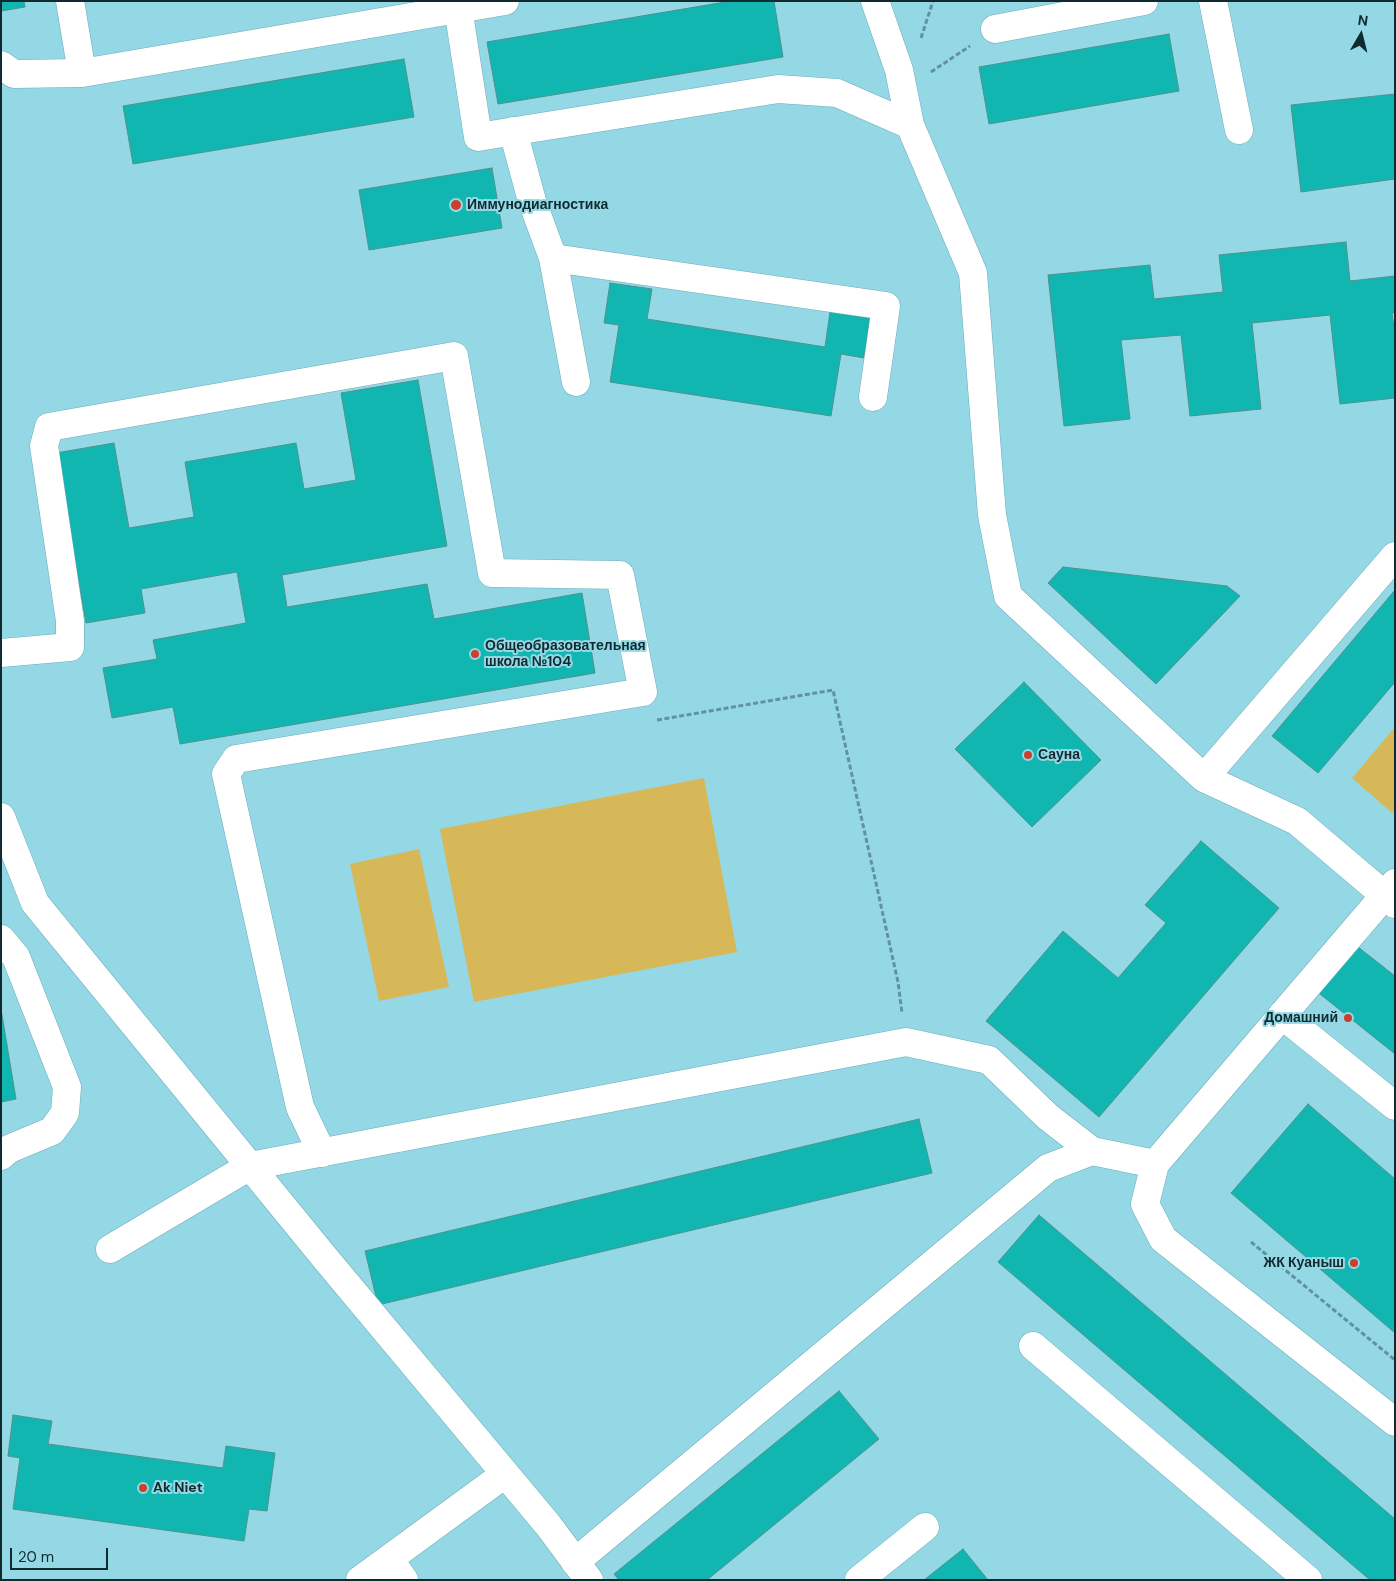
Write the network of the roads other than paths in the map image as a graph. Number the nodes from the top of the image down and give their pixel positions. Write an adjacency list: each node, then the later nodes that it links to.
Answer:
1 (70, 1): 9 (lane)
2 (504, 1): 6 (lane)
3 (876, 1): 10 (lane)
4 (1144, 1): 7 (lane)
5 (1213, 1): 11 (lane)
6 (458, 5): 9 (lane); 12 (lane)
7 (995, 29)
8 (1, 65): 9 (lane)
9 (82, 73)
10 (910, 125): 12 (lane); 18 (lane)
11 (1239, 130)
12 (513, 131): 13 (lane)
13 (553, 258): 14 (lane); 15 (lane)
14 (576, 382)
15 (873, 398)
16 (1395, 556): 18 (lane)
17 (1, 653): 25 (lane)
18 (1204, 778): 20 (lane)
19 (1, 817): 28 (lane)
20 (1391, 895): 22 (lane)
21 (1, 939): 26 (lane)
22 (1282, 1015): 23 (lane); 27 (lane)
23 (1395, 1106)
24 (1092, 1151): 25 (lane); 27 (lane); 35 (lane)
25 (322, 1153): 28 (lane)
26 (1, 1156)
27 (1155, 1164): 31 (lane)
28 (250, 1166): 29 (lane); 32 (lane)
29 (110, 1249)
30 (1033, 1346): 38 (lane)
31 (1395, 1422)
32 (505, 1474): 34 (lane); 35 (lane)
33 (925, 1527): 37 (lane)
34 (396, 1569): 36 (lane)
35 (582, 1571)
36 (360, 1580)
37 (859, 1580)
38 (1308, 1580)

